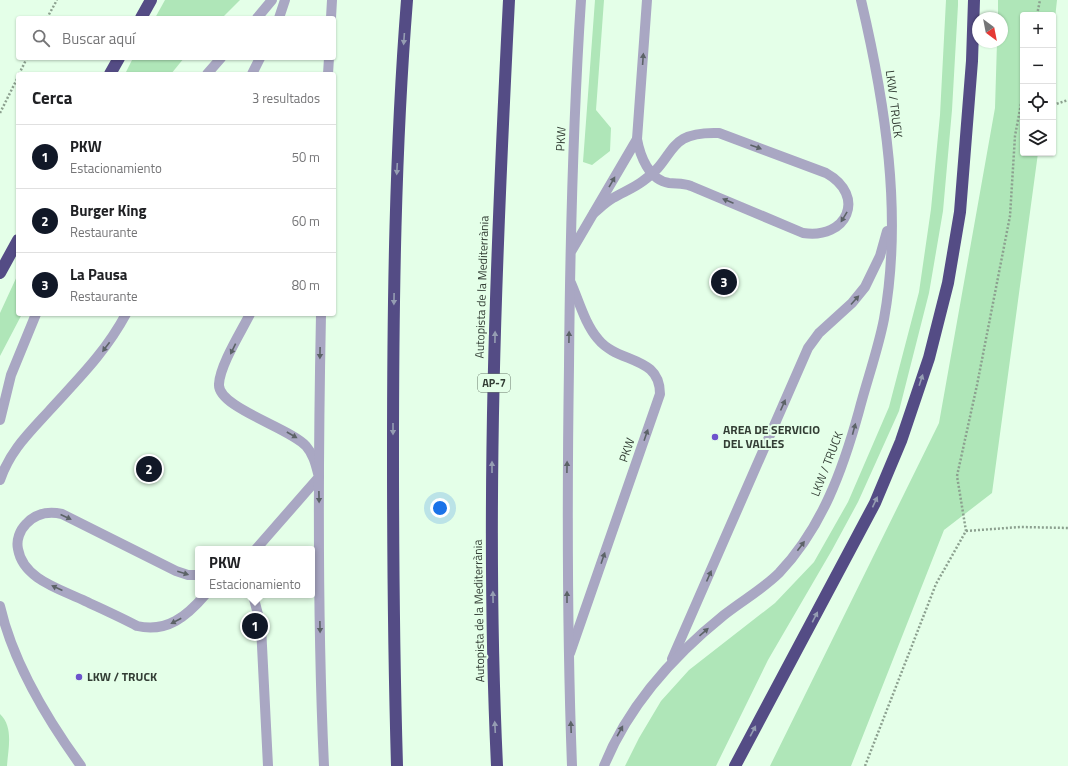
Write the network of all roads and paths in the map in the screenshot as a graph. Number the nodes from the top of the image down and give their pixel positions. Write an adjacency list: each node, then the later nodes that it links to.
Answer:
1 (56, 0): 14 (path)
2 (151, 0): 15 (highway)
3 (272, 0): 16 (lane)
4 (285, 0): 17 (lane)
5 (332, 0): 18 (lane)
6 (407, 0): 62 (highway, one-way to 62)
7 (508, 0): 63 (highway, Autopista de la Mediterrània / AP-7, one-way to 7)
8 (581, 0): 40 (lane, PKW)
9 (648, 0): 35 (lane, one-way to 9)
10 (861, 0): 38 (lane, LKW / TRUCK)
11 (974, 0): 66 (highway, one-way to 11)
12 (1040, 0): 13 (path)
13 (1038, 12)
14 (49, 16)
15 (142, 16)
16 (259, 16)
17 (280, 16)
18 (331, 16)
19 (26, 60): 24 (path)
20 (118, 60): 25 (highway)
21 (219, 60): 26 (lane)
22 (259, 60): 27 (lane)
23 (329, 60): 28 (lane)
24 (20, 72)
25 (111, 72)
26 (209, 72)
27 (253, 72)
28 (328, 72)
29 (16, 81): 33 (path)
30 (1068, 100): 31 (path)
31 (1056, 104)
32 (1020, 110): 34 (path)
33 (0, 113)
34 (1019, 116): 51 (path)
35 (637, 139): 36 (lane); 37 (lane, one-way to 35)
36 (653, 173): 36 (lane, one-way to 36); 37 (lane)
37 (594, 213): 40 (lane)
38 (891, 213): 58 (lane, LKW / TRUCK, one-way to 38); 58 (lane, LKW / TRUCK, one-way to 38)
39 (16, 244): 41 (highway)
40 (571, 252): 42 (lane, PKW)
41 (0, 273)
42 (570, 280): 57 (lane, PKW, one-way to 42); 57 (lane, PKW, one-way to 42)
43 (35, 316): 47 (lane)
44 (125, 316): 49 (lane, one-way to 49)
45 (249, 316): 48 (lane, one-way to 48)
46 (321, 316): 48 (lane, one-way to 48)
47 (0, 420)
48 (319, 477): 52 (lane); 61 (lane, one-way to 61)
49 (0, 480)
50 (1068, 528): 51 (path)
51 (966, 531): 67 (path)
52 (260, 546)
53 (195, 575): 54 (lane, one-way to 53)
54 (202, 598)
55 (254, 598): 60 (lane)
56 (0, 606): 59 (lane)
57 (568, 661): 64 (lane, PKW, one-way to 57)
58 (670, 663): 65 (lane, LKW / TRUCK, one-way to 58)
59 (81, 766)
60 (268, 766)
61 (324, 766)
62 (397, 766)
63 (497, 766)
64 (572, 766)
65 (604, 766)
66 (735, 766)
67 (865, 766)

